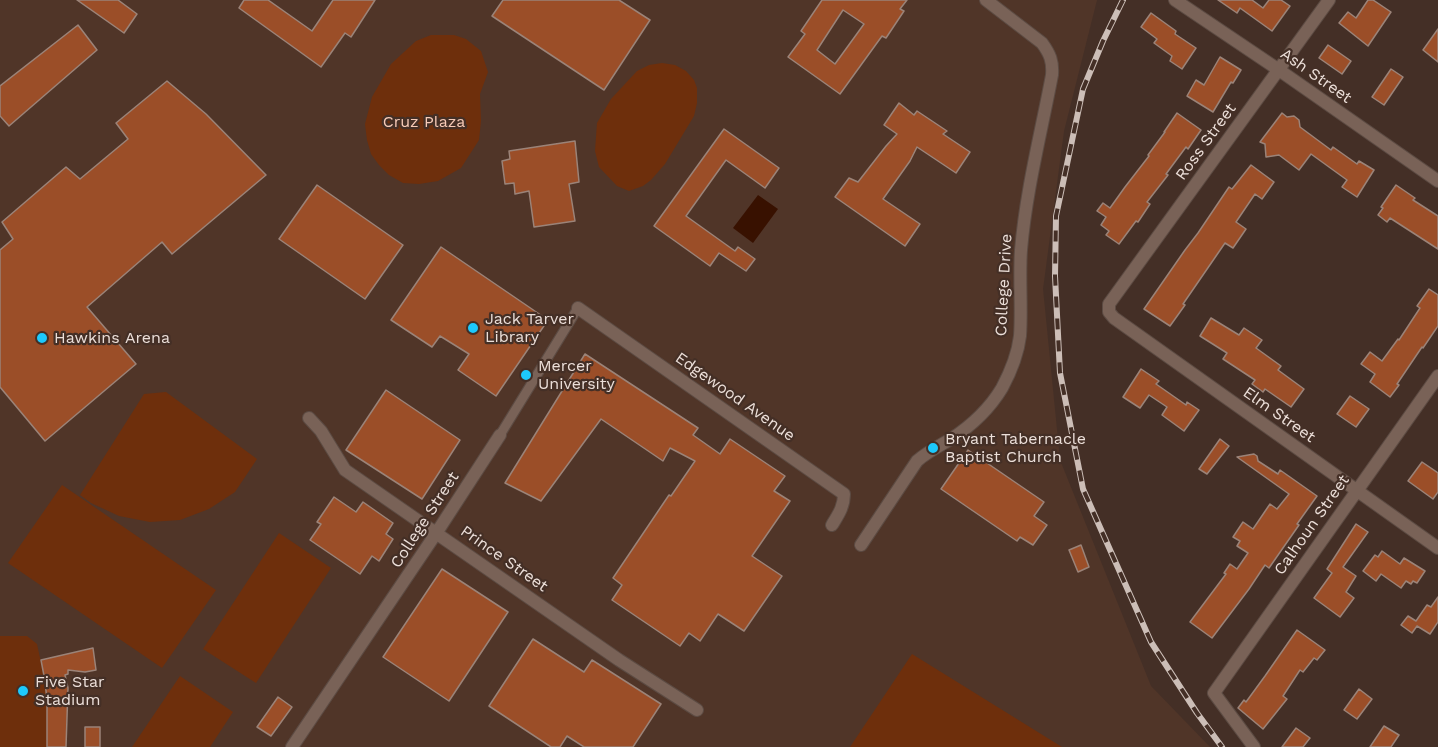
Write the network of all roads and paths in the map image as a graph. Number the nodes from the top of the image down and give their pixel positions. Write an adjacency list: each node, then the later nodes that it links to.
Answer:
1 (986, 0): 14 (street, College Drive)
2 (1175, 0): 4 (street, Ash Street)
3 (1329, 0): 4 (street, Ross Street)
4 (1279, 70): 5 (street, Ash Street); 6 (street, Ross Street)
5 (1438, 181)
6 (1109, 304): 11 (street, Elm Street)
7 (578, 308): 10 (street, College Street); 12 (street, Edgewood Avenue)
8 (1438, 376): 11 (street, Calhoun Street)
9 (309, 418): 13 (street, Prince Street)
10 (500, 435): 13 (street, College Street)
11 (1357, 490): 15 (street, Elm Street); 18 (street, Calhoun Street)
12 (832, 525)
13 (437, 532): 16 (street, Prince Street); 17 (street, College Street)
14 (861, 545)
15 (1438, 548)
16 (697, 710)
17 (292, 747)
18 (1254, 747)

